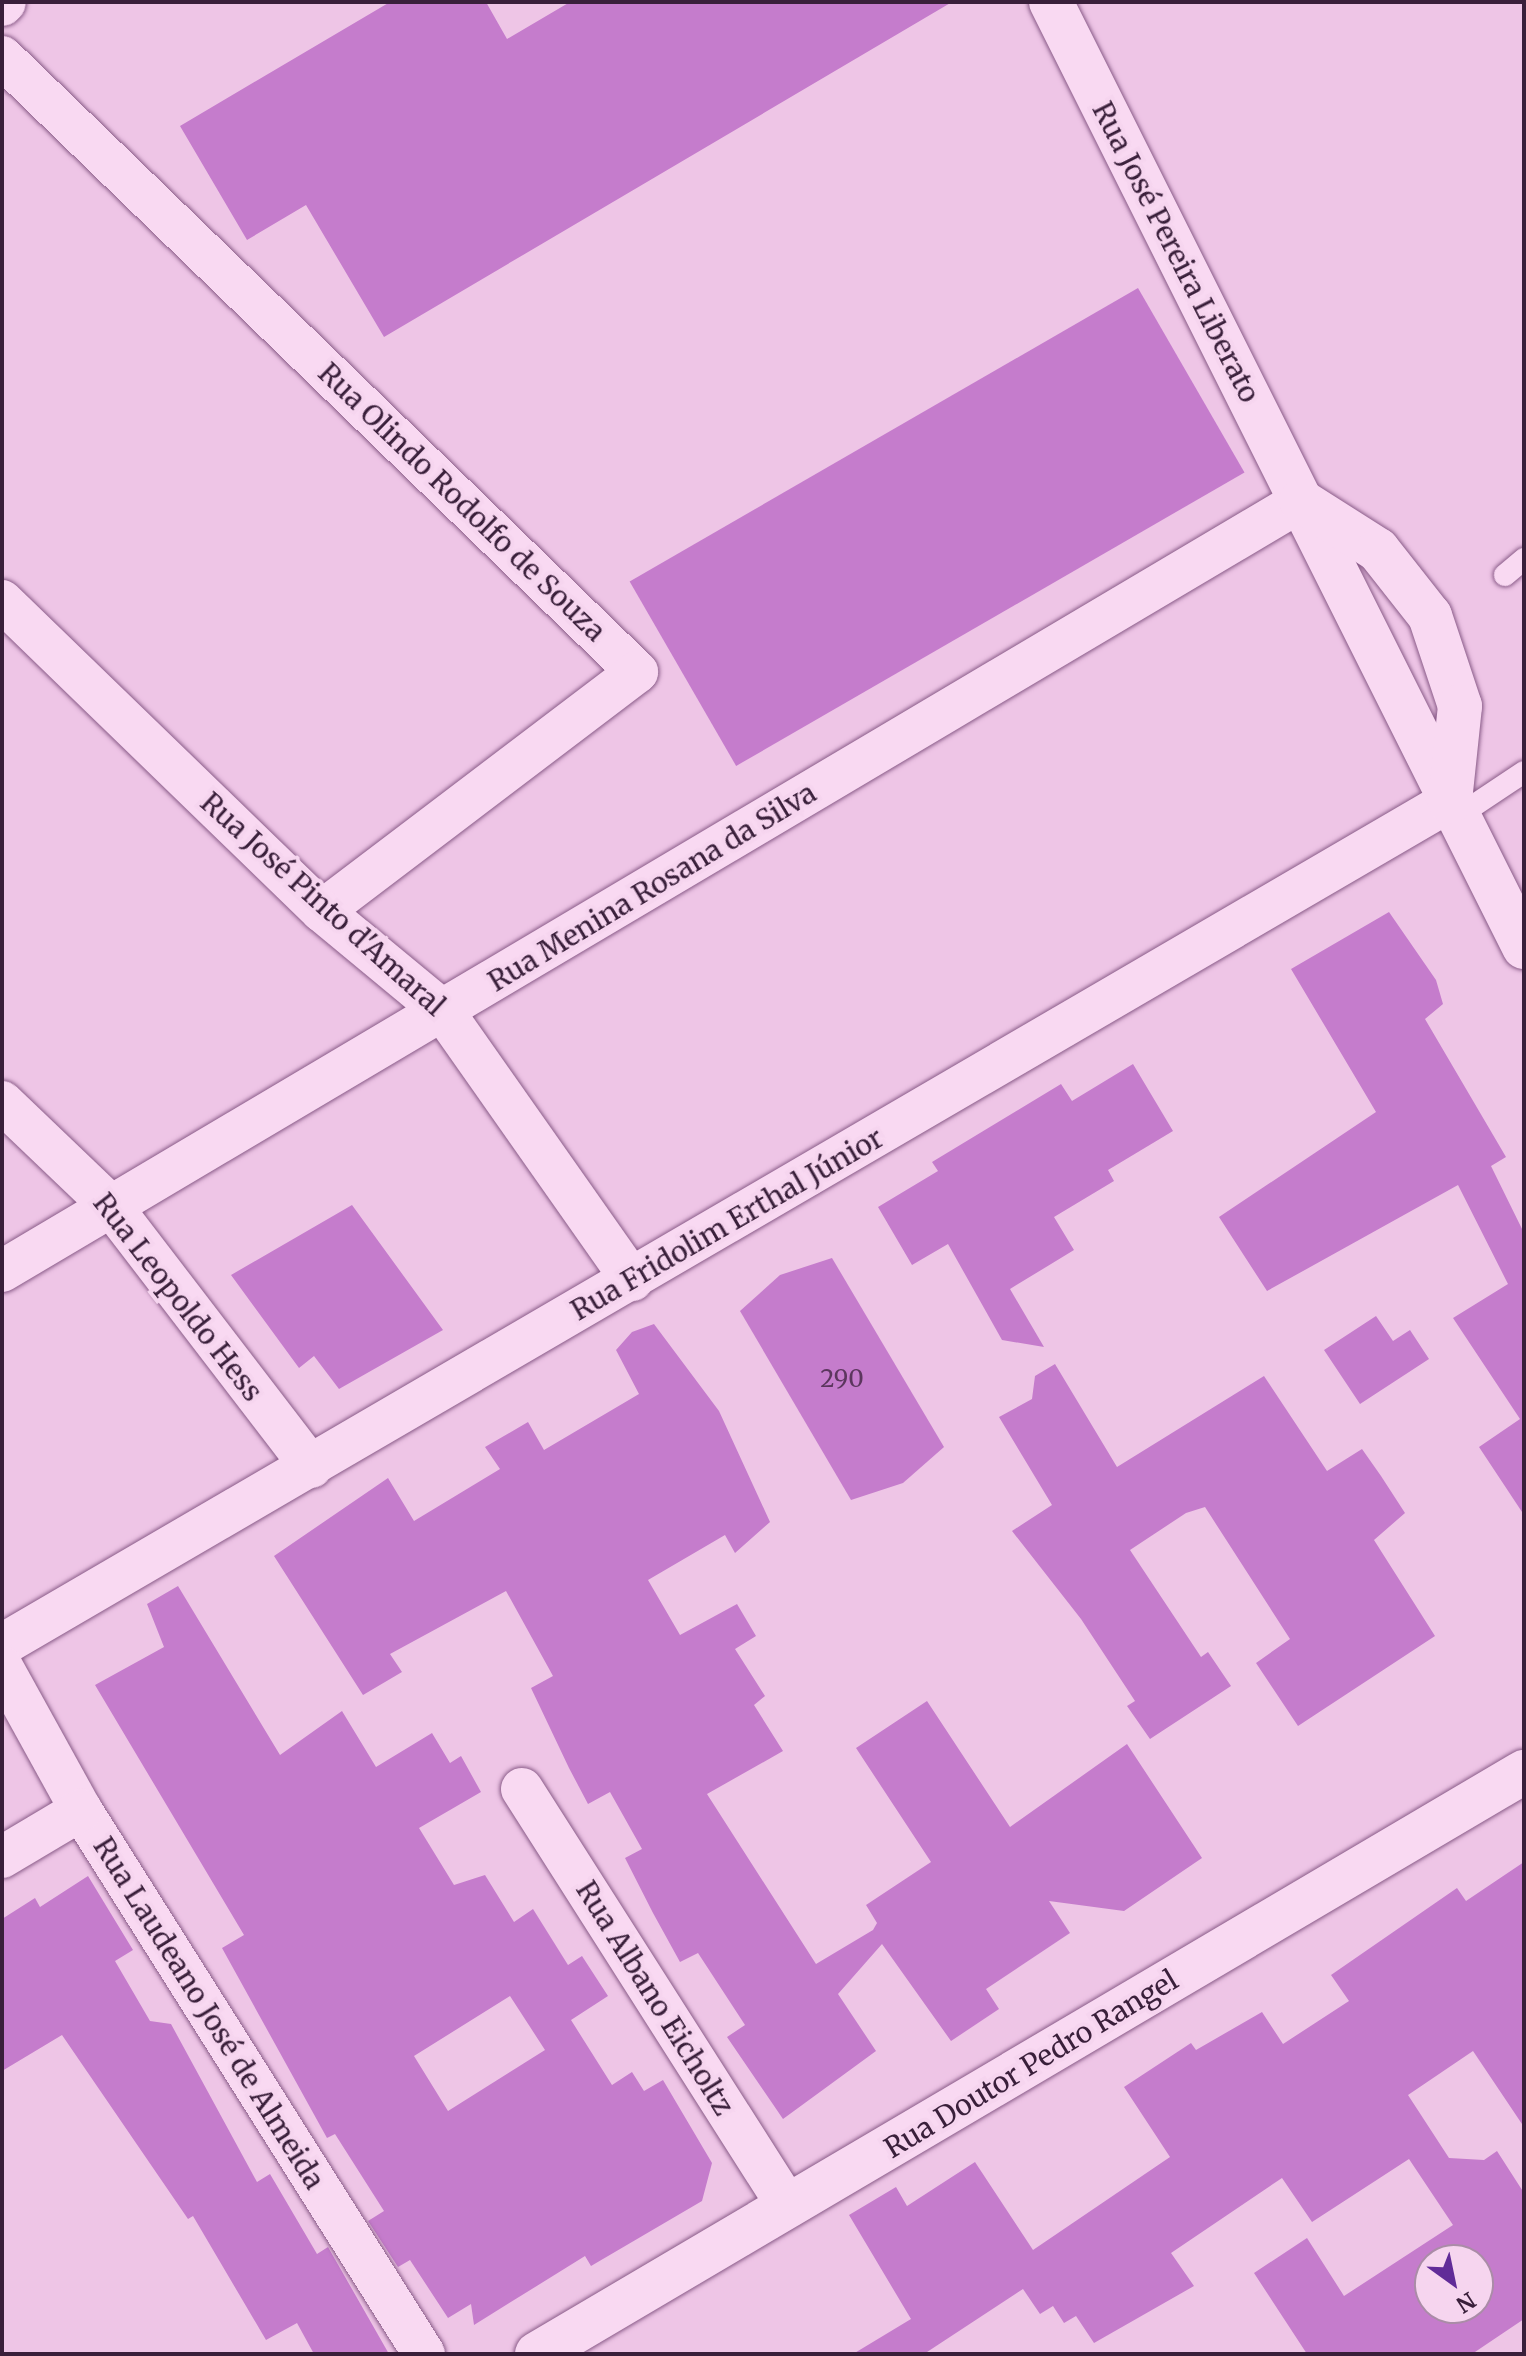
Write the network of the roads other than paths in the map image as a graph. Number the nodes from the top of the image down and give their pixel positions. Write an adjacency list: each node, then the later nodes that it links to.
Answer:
1 (1051, 2): 3 (main road, Rua José Pereira Liberato)
2 (2, 57): 12 (street, Rua Olindo Rodolfo de Souza)
3 (1301, 501): 6 (main road, Rua José Pereira Liberato); 8 (main road); 14 (street, Rua Menina Rosana da Silva)
4 (1524, 559): 5 (lane)
5 (1505, 575)
6 (1345, 590): 8 (main road); 9 (main road, Rua José Pereira Liberato)
7 (2, 601): 12 (street, Rua José Pinto d'Amaral)
8 (1430, 616): 9 (main road); 11 (main road)
9 (1382, 664): 11 (main road, Rua José Pereira Liberato)
10 (1524, 772): 11 (lane)
11 (1454, 809): 13 (main road, Rua José Pereira Liberato); 18 (street, Rua Fridolim Erthal Júnior)
12 (322, 911): 14 (street, Rua José Pinto d'Amaral)
13 (1524, 947)
14 (443, 1011): 16 (street, Rua Menina Rosana da Silva); 18 (street, Rua José Pinto d'Amaral)
15 (2, 1102): 16 (street, Rua Leopoldo Hess)
16 (111, 1206): 17 (street, Rua Menina Rosana da Silva); 19 (street, Rua Leopoldo Hess)
17 (2, 1271)
18 (632, 1280): 19 (street, Rua Fridolim Erthal Júnior)
19 (311, 1467): 20 (street, Rua Fridolim Erthal Júnior)
20 (2, 1645)
21 (2, 1667): 24 (street, Rua Laudeano José de Almeida)
22 (1524, 1772): 26 (main road, Rua Doutor Pedro Rangel)
23 (522, 1789): 26 (street, Rua Albano Eicholtz)
24 (81, 1810): 25 (street); 27 (street, Rua Laudeano José de Almeida)
25 (2, 1857)
26 (788, 2207): 28 (main road, Rua Doutor Pedro Rangel)
27 (424, 2354)
28 (537, 2354)

